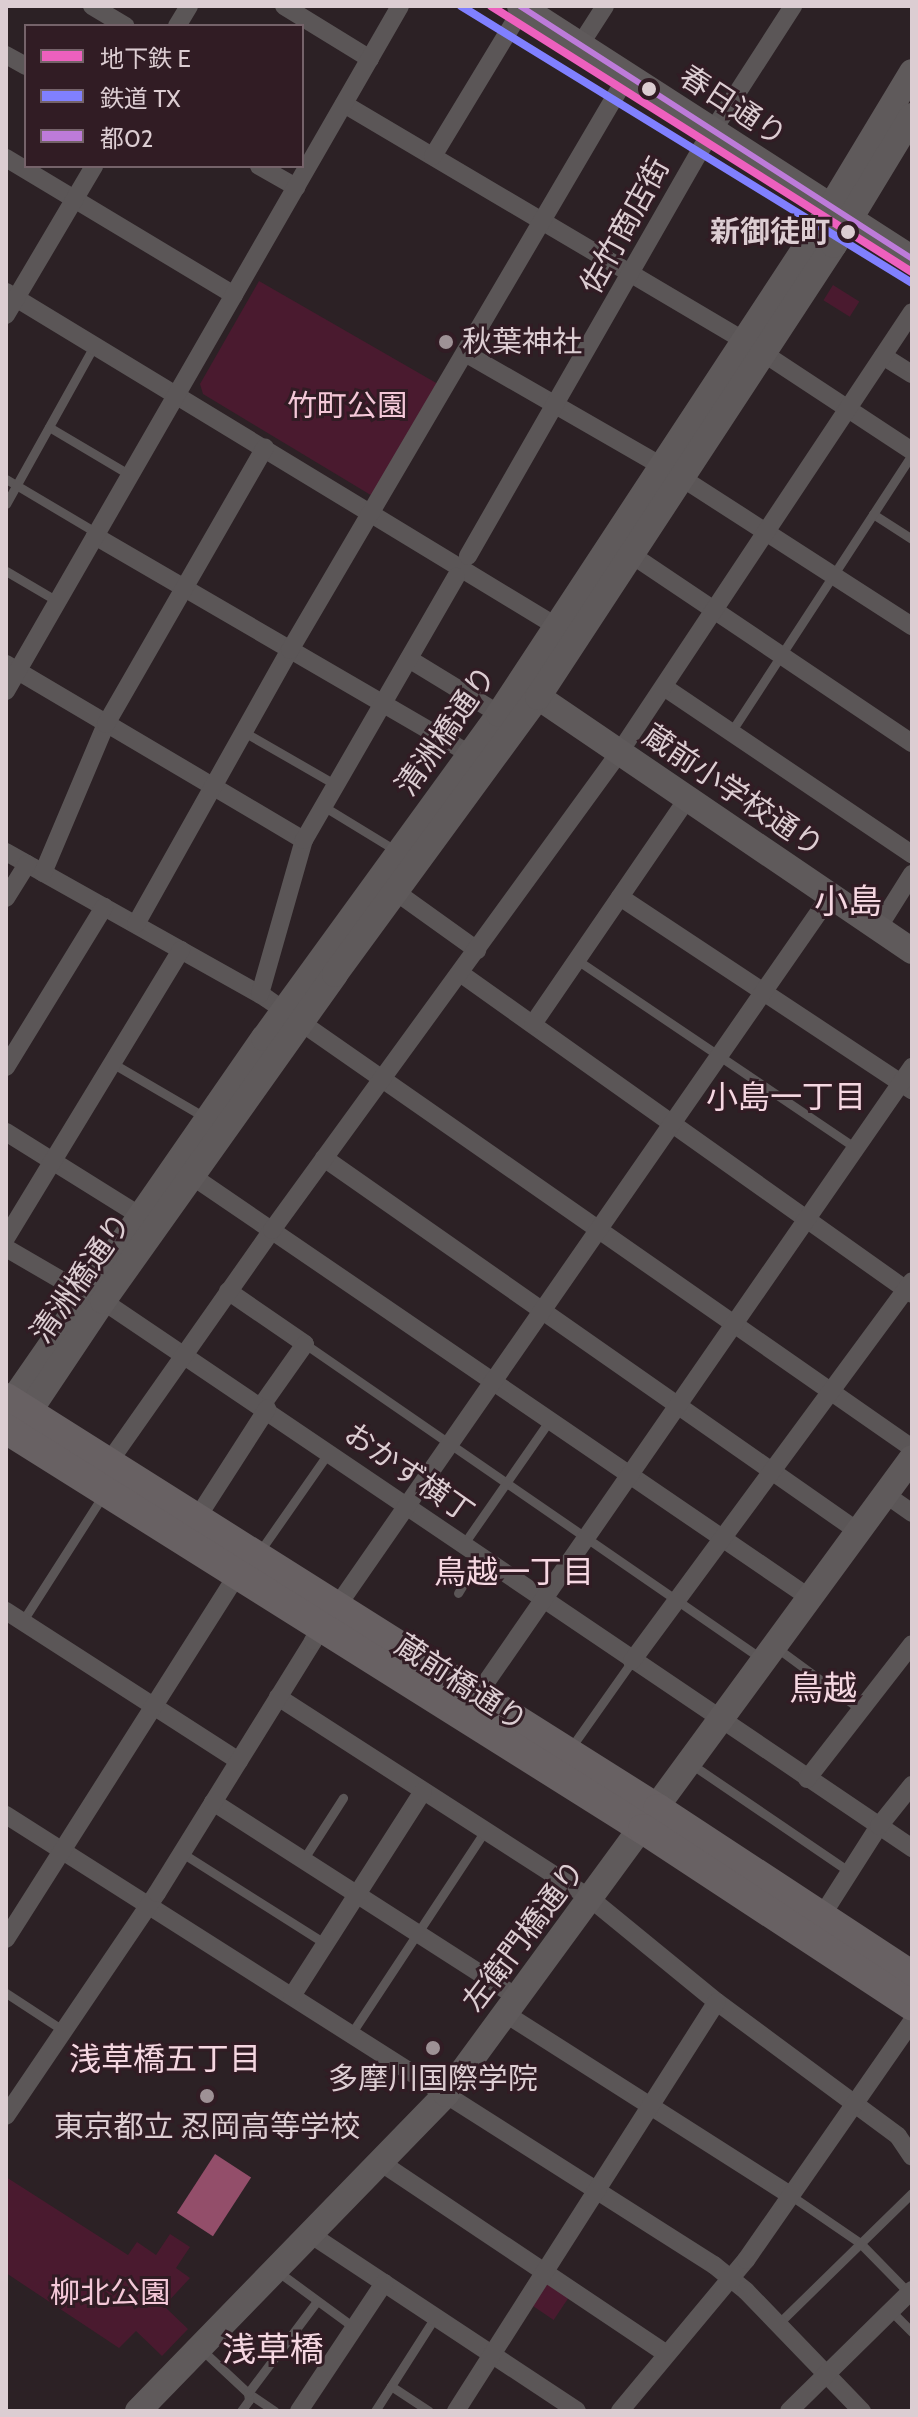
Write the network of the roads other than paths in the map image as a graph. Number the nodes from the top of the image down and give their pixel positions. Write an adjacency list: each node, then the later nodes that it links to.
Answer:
1 (92, 6): 8 (street)
2 (189, 6): 9 (street)
3 (284, 6): 12 (street)
4 (400, 6): 12 (street)
5 (605, 6): 10 (street)
6 (793, 6): 18 (street, 佐竹商店街)
7 (522, 7): 10 (street, 春日通り); 19 (street)
8 (122, 24)
9 (178, 24)
10 (580, 45): 15 (street, 春日通り)
11 (6, 55): 13 (street)
12 (370, 59): 16 (street)
13 (24, 65)
14 (912, 72): 25 (street, 清洲橋通り)
15 (627, 76): 18 (street, 春日通り); 26 (street)
16 (344, 104): 19 (street); 23 (street)
17 (912, 116): 25 (street, 清洲橋通り)
18 (713, 131): 25 (street, 春日通り); 28 (street, 佐竹商店街)
19 (433, 156): 26 (street)
20 (6, 158): 24 (street)
21 (93, 168): 24 (street)
22 (263, 168): 23 (street)
23 (296, 187): 30 (street)
24 (75, 199): 29 (street); 30 (street)
25 (840, 214): 27 (street, 春日通り); 34 (street, 清洲橋通り)
26 (543, 221): 28 (street); 35 (street)
27 (912, 259)
28 (631, 274): 34 (street); 39 (street, 佐竹商店街)
29 (11, 295): 32 (street); 33 (street)
30 (234, 295): 38 (street)
31 (912, 312): 36 (street)
32 (6, 315)
33 (95, 344): 38 (street); 41 (lane)
34 (754, 347): 40 (street); 44 (street, 清洲橋通り)
35 (465, 353): 39 (street); 49 (street)
36 (883, 356): 37 (street); 40 (street)
37 (912, 374)
38 (177, 393): 42 (street); 45 (street)
39 (555, 405): 44 (street); 55 (street, 佐竹商店街)
40 (848, 409): 43 (street); 51 (street)
41 (49, 427): 45 (lane); 47 (lane)
42 (265, 448): 49 (street); 59 (street)
43 (912, 453): 50 (lane)
44 (672, 472): 51 (street); 54 (street, 清洲橋通り); 63 (street, 清洲橋通り)
45 (130, 475): 52 (street)
46 (6, 479): 47 (lane)
47 (16, 485): 48 (lane); 52 (lane)
48 (6, 504)
49 (371, 514): 63 (street); 64 (street)
50 (873, 514): 53 (lane); 57 (lane)
51 (767, 532): 57 (street); 61 (street)
52 (96, 534): 59 (street); 60 (street)
53 (912, 539)
54 (632, 555): 61 (street); 63 (street, 清洲橋通り)
55 (468, 556)
56 (6, 571): 60 (lane)
57 (833, 575): 62 (street); 65 (lane)
58 (456, 577): 66 (street)
59 (184, 588): 64 (street); 73 (street)
60 (57, 601): 67 (street)
61 (715, 612): 65 (street); 68 (street)
62 (912, 626)
63 (568, 632): 69 (street, 清洲橋通り)
64 (290, 650): 71 (street); 74 (street)
65 (781, 656): 75 (lane); 76 (street)
66 (409, 659): 71 (street); 72 (street)
67 (12, 668): 70 (street); 73 (street)
68 (664, 687): 75 (street); 77 (street)
69 (528, 690): 72 (street, 清洲橋通り); 77 (street, 蔵前小学校通り); 89 (street, 清洲橋通り)
70 (6, 691)
71 (384, 704): 78 (street); 79 (street)
72 (499, 714): 78 (street, 清洲橋通り)
73 (106, 724): 80 (street); 87 (street)
74 (244, 732): 79 (lane); 80 (street)
75 (731, 732): 86 (street)
76 (912, 743)
77 (619, 753): 81 (street, 蔵前小学校通り); 97 (street)
78 (471, 755): 85 (street, 清洲橋通り)
79 (336, 785): 82 (street)
80 (213, 787): 83 (street); 94 (street)
81 (687, 799): 90 (street, 蔵前小学校通り); 91 (street)
82 (323, 806): 83 (street); 85 (lane)
83 (304, 840): 102 (street)
84 (6, 852): 87 (street)
85 (399, 853): 103 (street, 清洲橋通り)
86 (912, 854)
87 (35, 868): 92 (street); 93 (street)
88 (912, 874): 95 (street)
89 (396, 892): 97 (street); 103 (street, 清洲橋通り)
90 (830, 896): 95 (street, 蔵前小学校通り); 101 (street)
91 (620, 897): 99 (street); 101 (street)
92 (6, 898)
93 (104, 907): 94 (street); 107 (street)
94 (136, 924): 96 (street)
95 (878, 928): 98 (street, 蔵前小学校通り)
96 (181, 950): 102 (street); 106 (street)
97 (477, 950): 100 (street)
98 (912, 951)
99 (577, 960): 104 (street); 105 (lane)
100 (460, 973): 104 (street); 108 (street)
101 (764, 992): 105 (street); 109 (street)
102 (260, 994): 103 (street)
103 (293, 1016): 108 (street); 110 (street, 清洲橋通り); 116 (street, 清洲橋通り)
104 (533, 1024): 111 (street)
105 (720, 1056): 111 (street); 113 (lane)
106 (112, 1063): 110 (lane); 115 (street)
107 (6, 1067)
108 (383, 1079): 114 (street); 120 (street)
109 (908, 1080): 113 (street)
110 (207, 1119): 117 (street, 清洲橋通り)
111 (673, 1124): 118 (street); 120 (street)
112 (6, 1132): 115 (street)
113 (856, 1148): 118 (street)
114 (324, 1158): 119 (street); 126 (street)
115 (52, 1161): 117 (street); 121 (street)
116 (192, 1176): 119 (street); 125 (street, 清洲橋通り)
117 (139, 1215): 125 (street, 清洲橋通り)
118 (807, 1219): 123 (street); 127 (street)
119 (272, 1230): 124 (street); 130 (street)
120 (600, 1231): 126 (street); 127 (street)
121 (6, 1238)
122 (6, 1248): 125 (street, おかず横丁)
123 (910, 1288): 131 (street)
124 (228, 1291): 128 (street); 129 (street)
125 (94, 1298): 129 (street, おかず横丁); 134 (street, 清洲橋通り)
126 (542, 1311): 130 (street); 132 (street)
127 (734, 1324): 131 (street); 132 (street)
128 (305, 1344): 133 (street); 136 (lane)
129 (183, 1354): 133 (street, おかず横丁); 142 (street)
130 (492, 1381): 135 (street); 136 (street)
131 (830, 1391): 137 (street); 140 (street)
132 (678, 1405): 140 (street); 141 (street)
133 (265, 1407): 138 (street, おかず横丁); 147 (street)
134 (11, 1418): 142 (main road, 蔵前橋通り)
135 (550, 1420): 141 (street); 143 (lane)
136 (448, 1443): 143 (lane); 145 (street)
137 (912, 1448)
138 (329, 1452): 145 (street, おかず横丁); 153 (lane)
139 (912, 1458): 144 (street, 左衛門橋通り)
140 (771, 1471): 148 (street); 150 (street)
141 (630, 1475): 149 (street); 150 (street)
142 (108, 1477): 147 (main road, 蔵前橋通り); 153 (main road, 蔵前橋通り); 160 (lane)
143 (506, 1483): 149 (lane); 151 (lane)
144 (885, 1494): 146 (street); 148 (street, 左衛門橋通り)
145 (406, 1506): 151 (street, おかず横丁); 159 (street)
146 (912, 1513)
147 (197, 1518): 153 (main road, 蔵前橋通り)
148 (859, 1532): 155 (street, 左衛門橋通り)
149 (586, 1538): 156 (lane); 157 (street)
150 (721, 1538): 155 (street); 156 (street)
151 (463, 1545): 152 (street, おかず横丁)
152 (480, 1557): 154 (lane); 157 (street, おかず横丁)
153 (248, 1563): 159 (main road, 蔵前橋通り); 166 (street)
154 (458, 1593)
155 (810, 1598): 162 (street, 左衛門橋通り)
156 (676, 1599): 162 (lane); 163 (street)
157 (543, 1600): 163 (street, おかず横丁); 164 (street)
158 (6, 1611): 160 (street)
159 (331, 1616): 164 (main road, 蔵前橋通り); 165 (street); 178 (main road, 蔵前橋通り)
160 (22, 1622): 166 (street)
161 (912, 1644): 167 (street)
162 (770, 1654): 167 (lane); 168 (street, 左衛門橋通り)
163 (632, 1661): 168 (street, おかず横丁); 169 (lane)
164 (478, 1694): 169 (main road, 蔵前橋通り)
165 (278, 1697): 170 (street); 174 (street)
166 (153, 1705): 170 (street); 182 (street)
167 (861, 1710): 172 (street)
168 (722, 1722): 171 (street, 左衛門橋通り); 172 (street, おかず横丁)
169 (568, 1752): 178 (main road, 蔵前橋通り)
170 (239, 1761): 176 (street)
171 (691, 1764): 178 (street, 左衛門橋通り); 185 (lane)
172 (807, 1779): 179 (street, おかず横丁)
173 (912, 1785): 179 (street)
174 (423, 1791): 180 (street); 186 (street)
175 (343, 1798): 184 (lane)
176 (213, 1802): 183 (street); 184 (street)
177 (6, 1815): 182 (street)
178 (650, 1819): 187 (street, 左衛門橋通り); 189 (main road, 蔵前橋通り); 198 (main road, 蔵前橋通り)
179 (879, 1826): 181 (street, おかず横丁); 185 (street)
180 (485, 1831): 187 (street); 190 (lane)
181 (912, 1848)
182 (62, 1850): 188 (street); 191 (street)
183 (182, 1853): 188 (street); 192 (lane)
184 (303, 1860): 186 (street)
185 (850, 1872): 189 (street)
186 (357, 1895): 190 (street); 192 (street)
187 (591, 1899): 196 (street); 197 (street, 左衛門橋通り)
188 (149, 1905): 195 (street); 200 (street)
189 (821, 1917): 193 (main road, 蔵前橋通り)
190 (418, 1933): 197 (street); 201 (lane)
191 (6, 1939)
192 (326, 1944): 195 (street)
193 (912, 1976)
194 (6, 1993): 200 (lane)
195 (292, 1996): 201 (street)
196 (717, 2002): 203 (street); 204 (street)
197 (512, 2006): 202 (street, 左衛門橋通り); 204 (street)
198 (912, 2006)
199 (912, 2021): 203 (street)
200 (64, 2031): 205 (street)
201 (351, 2034): 202 (street)
202 (446, 2094): 207 (street, 左衛門橋通り); 208 (street)
203 (854, 2104): 206 (street); 210 (street)
204 (651, 2107): 208 (street); 210 (street)
205 (6, 2116)
206 (912, 2157)
207 (380, 2162): 211 (street, 左衛門橋通り); 214 (street)
208 (598, 2191): 214 (street); 215 (street)
209 (912, 2193): 212 (lane)
210 (790, 2195): 212 (lane); 215 (street)
211 (310, 2234): 213 (street, 左衛門橋通り); 216 (street)
212 (860, 2243): 217 (lane); 221 (lane)
213 (275, 2269): 218 (lane); 224 (street, 左衛門橋通り)
214 (544, 2273): 225 (street); 226 (street)
215 (731, 2279): 221 (street); 226 (street)
216 (384, 2283): 220 (street); 222 (street)
217 (910, 2292): 219 (street)
218 (317, 2301): 222 (lane); 229 (lane)
219 (891, 2311): 223 (lane); 227 (street)
220 (435, 2317): 225 (street); 228 (lane)
221 (778, 2324): 227 (street)
222 (355, 2328): 233 (street)
223 (912, 2332)
224 (199, 2347): 229 (lane); 230 (street, 左衛門橋通り)
225 (492, 2354): 236 (street); 237 (street)
226 (667, 2354): 238 (street)
227 (827, 2374): 239 (street); 240 (street)
228 (391, 2386): 234 (lane); 235 (lane)
229 (248, 2393): 231 (lane); 232 (lane)
230 (149, 2406)
231 (241, 2411)
232 (275, 2411)
233 (299, 2411)
234 (375, 2411)
235 (429, 2411)
236 (456, 2411)
237 (577, 2411)
238 (620, 2411)
239 (789, 2411)
240 (862, 2411)

